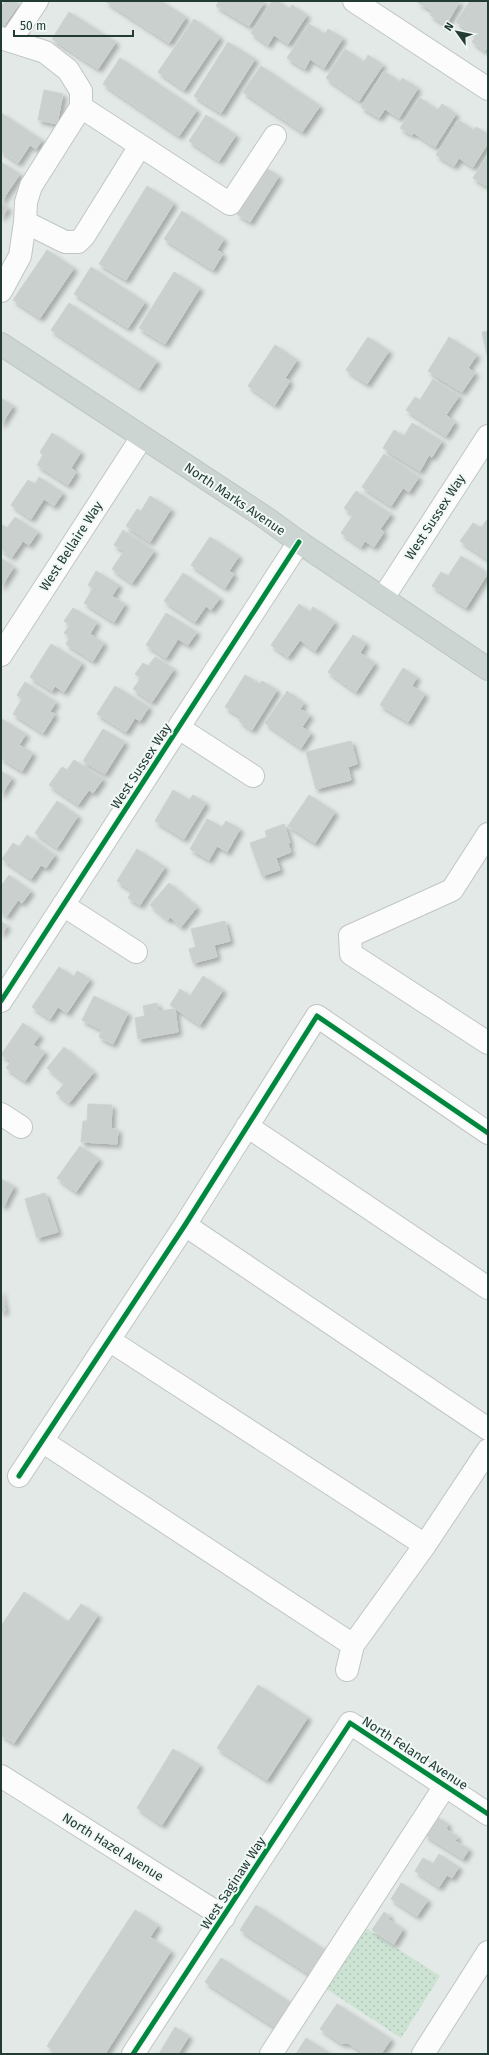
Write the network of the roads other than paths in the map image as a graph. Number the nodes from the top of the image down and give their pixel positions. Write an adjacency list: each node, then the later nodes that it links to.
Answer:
1 (37, 1): 3 (street)
2 (354, 1): 4 (street)
3 (6, 39): 5 (street)
4 (488, 89)
5 (81, 107): 7 (street); 8 (street)
6 (275, 136): 7 (street)
7 (140, 146): 8 (street)
8 (25, 222): 9 (street)
9 (1, 292)
10 (1, 344): 12 (main road, North Marks Avenue)
11 (488, 436): 14 (street, West Sussex Way)
12 (142, 437): 13 (main road, North Marks Avenue); 15 (street, West Bellaire Way)
13 (299, 542): 14 (main road, North Marks Avenue); 17 (street, West Sussex Way)
14 (383, 598): 16 (main road, North Marks Avenue)
15 (1, 655)
16 (488, 669)
17 (179, 728): 18 (street, West Sussex Way); 20 (street, West Sussex Way)
18 (253, 776)
19 (488, 834): 23 (street)
20 (63, 905): 21 (street); 22 (street, West Sussex Way)
21 (136, 952)
22 (1, 1002)
23 (488, 1044)
24 (1, 1114): 26 (street)
25 (247, 1126): 27 (street); 28 (street); 29 (street)
26 (22, 1127)
27 (488, 1133)
28 (185, 1225): 30 (street); 31 (street)
29 (488, 1288)
30 (109, 1340): 32 (street); 35 (street)
31 (488, 1429)
32 (42, 1441): 34 (street); 36 (street)
33 (485, 1461): 35 (street)
34 (19, 1476)
35 (425, 1545): 36 (street)
36 (353, 1645): 37 (street)
37 (347, 1670)
38 (350, 1723): 40 (street, North Feland Avenue); 42 (street, West Saginaw Way)
39 (1, 1776): 42 (street, North Hazel Avenue)
40 (445, 1786): 41 (street, North Feland Avenue); 45 (street)
41 (488, 1814)
42 (224, 1917): 44 (street, West Saginaw Way)
43 (488, 1952): 46 (street)
44 (133, 2054)
45 (272, 2054)
46 (423, 2054)

